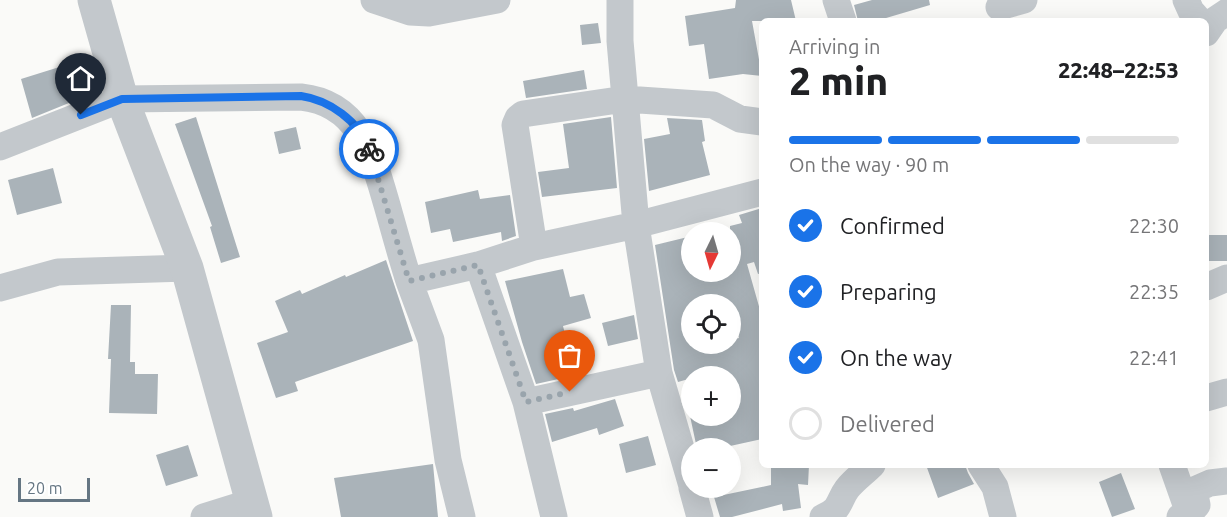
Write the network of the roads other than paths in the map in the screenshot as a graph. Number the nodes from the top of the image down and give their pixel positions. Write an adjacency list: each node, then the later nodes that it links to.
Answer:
1 (94, 0): 11 (street)
2 (374, 0): 3 (street)
3 (497, 0)
4 (620, 0): 12 (street)
5 (836, 0): 8 (street)
6 (1186, 0): 9 (street)
7 (1227, 12): 10 (street)
8 (842, 18)
9 (1196, 18)
10 (1209, 25)
11 (122, 99): 14 (street); 19 (street); 21 (street)
12 (625, 99): 13 (street); 16 (street); 17 (street)
13 (759, 122)
14 (0, 147)
15 (759, 193): 16 (street)
16 (636, 225): 17 (street); 24 (street)
17 (534, 247): 18 (street)
18 (478, 265): 21 (street); 27 (street)
19 (187, 268): 22 (street); 34 (street)
20 (1227, 278): 23 (street)
21 (409, 281): 38 (street)
22 (2, 282)
23 (1209, 286)
24 (659, 373): 27 (street); 28 (street)
25 (1227, 392): 26 (street)
26 (1209, 397)
27 (526, 402): 39 (street)
28 (681, 449)
29 (869, 468): 35 (street)
30 (983, 468): 41 (street)
31 (1173, 468): 36 (street)
32 (1227, 481): 36 (street)
33 (695, 498): 40 (street)
34 (254, 509): 37 (street)
35 (829, 516)
36 (1186, 516)
37 (204, 517)
38 (462, 517)
39 (554, 517)
40 (700, 517)
41 (1003, 517)

